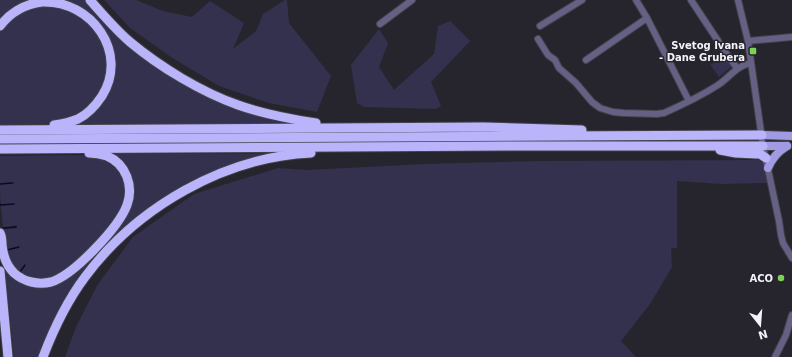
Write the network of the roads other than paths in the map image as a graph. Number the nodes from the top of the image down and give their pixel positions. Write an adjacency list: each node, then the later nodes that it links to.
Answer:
1 (90, 0): 18 (highway)
2 (412, 0): 8 (street)
3 (582, 0): 10 (street)
4 (636, 0): 7 (street)
5 (691, 0): 16 (street)
6 (738, 0): 13 (street)
7 (646, 18): 14 (street); 17 (street)
8 (380, 24)
9 (0, 26): 20 (highway)
10 (540, 26)
11 (792, 37): 13 (street)
12 (538, 39): 17 (street)
13 (748, 41): 15 (street)
14 (586, 60)
15 (751, 63): 16 (street); 21 (street)
16 (738, 68): 17 (street)
17 (689, 100)
18 (347, 127): 20 (highway); 22 (highway)
19 (0, 130): 20 (highway)
20 (16, 130)
21 (762, 135): 22 (highway); 23 (main road); 26 (street)
22 (608, 136): 24 (highway)
23 (792, 136)
24 (0, 139)
25 (709, 146): 26 (highway); 28 (highway); 31 (highway)
26 (763, 146): 27 (main road); 31 (street)
27 (789, 146): 32 (main road)
28 (365, 147): 29 (highway); 38 (highway)
29 (65, 148): 30 (highway); 33 (highway)
30 (0, 149)
31 (766, 158): 32 (street)
32 (768, 168): 34 (street)
33 (0, 233)
34 (792, 258)
35 (0, 271): 37 (highway)
36 (792, 315): 39 (street)
37 (8, 357)
38 (43, 357)
39 (775, 357)

